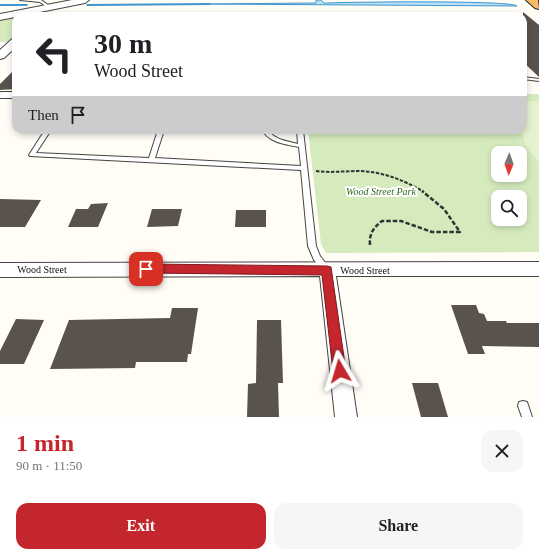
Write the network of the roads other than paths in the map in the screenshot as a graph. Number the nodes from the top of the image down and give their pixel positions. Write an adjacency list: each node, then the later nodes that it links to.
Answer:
1 (22, 0): 2 (lane)
2 (42, 1): 4 (lane)
3 (79, 1): 4 (street)
4 (49, 7): 5 (street); 6 (street)
5 (24, 12)
6 (47, 12)
7 (12, 15): 8 (street)
8 (0, 17)
9 (12, 45): 10 (street)
10 (0, 56)
11 (527, 78): 12 (lane)
12 (539, 80)
13 (0, 95): 14 (street)
14 (12, 96)
15 (45, 134): 20 (lane)
16 (160, 134): 20 (lane)
17 (267, 134): 19 (lane)
18 (300, 134): 19 (lane)
19 (301, 146): 21 (lane)
20 (151, 160): 21 (lane)
21 (304, 168): 24 (lane)
22 (539, 269): 24 (street, Wood Street)
23 (0, 270): 24 (street, Wood Street)
24 (327, 270): 26 (street)
25 (523, 406): 27 (lane)
26 (346, 417)
27 (527, 417)

